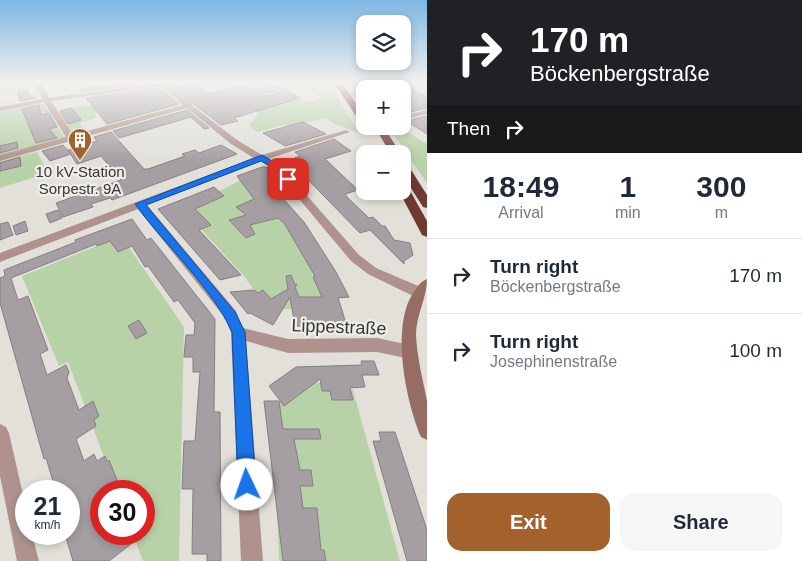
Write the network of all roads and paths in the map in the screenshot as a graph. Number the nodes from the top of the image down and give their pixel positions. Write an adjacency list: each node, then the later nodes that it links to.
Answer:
1 (52, 109): 7 (street)
2 (175, 109): 7 (street)
3 (195, 109): 9 (street)
4 (427, 112): 5 (street)
5 (411, 116)
6 (346, 132): 9 (street)
7 (71, 139): 8 (street)
8 (0, 158)
9 (262, 158): 12 (street); 16 (street)
10 (411, 178): 13 (highway)
11 (409, 200): 14 (highway)
12 (140, 204): 15 (street); 17 (street)
13 (427, 204)
14 (427, 232)
15 (0, 258)
16 (422, 288): 18 (street)
17 (238, 332): 18 (street, Lippestraße); 22 (street)
18 (410, 352): 19 (street)
19 (427, 431)
20 (0, 433): 21 (street)
21 (28, 561)
22 (252, 561)

